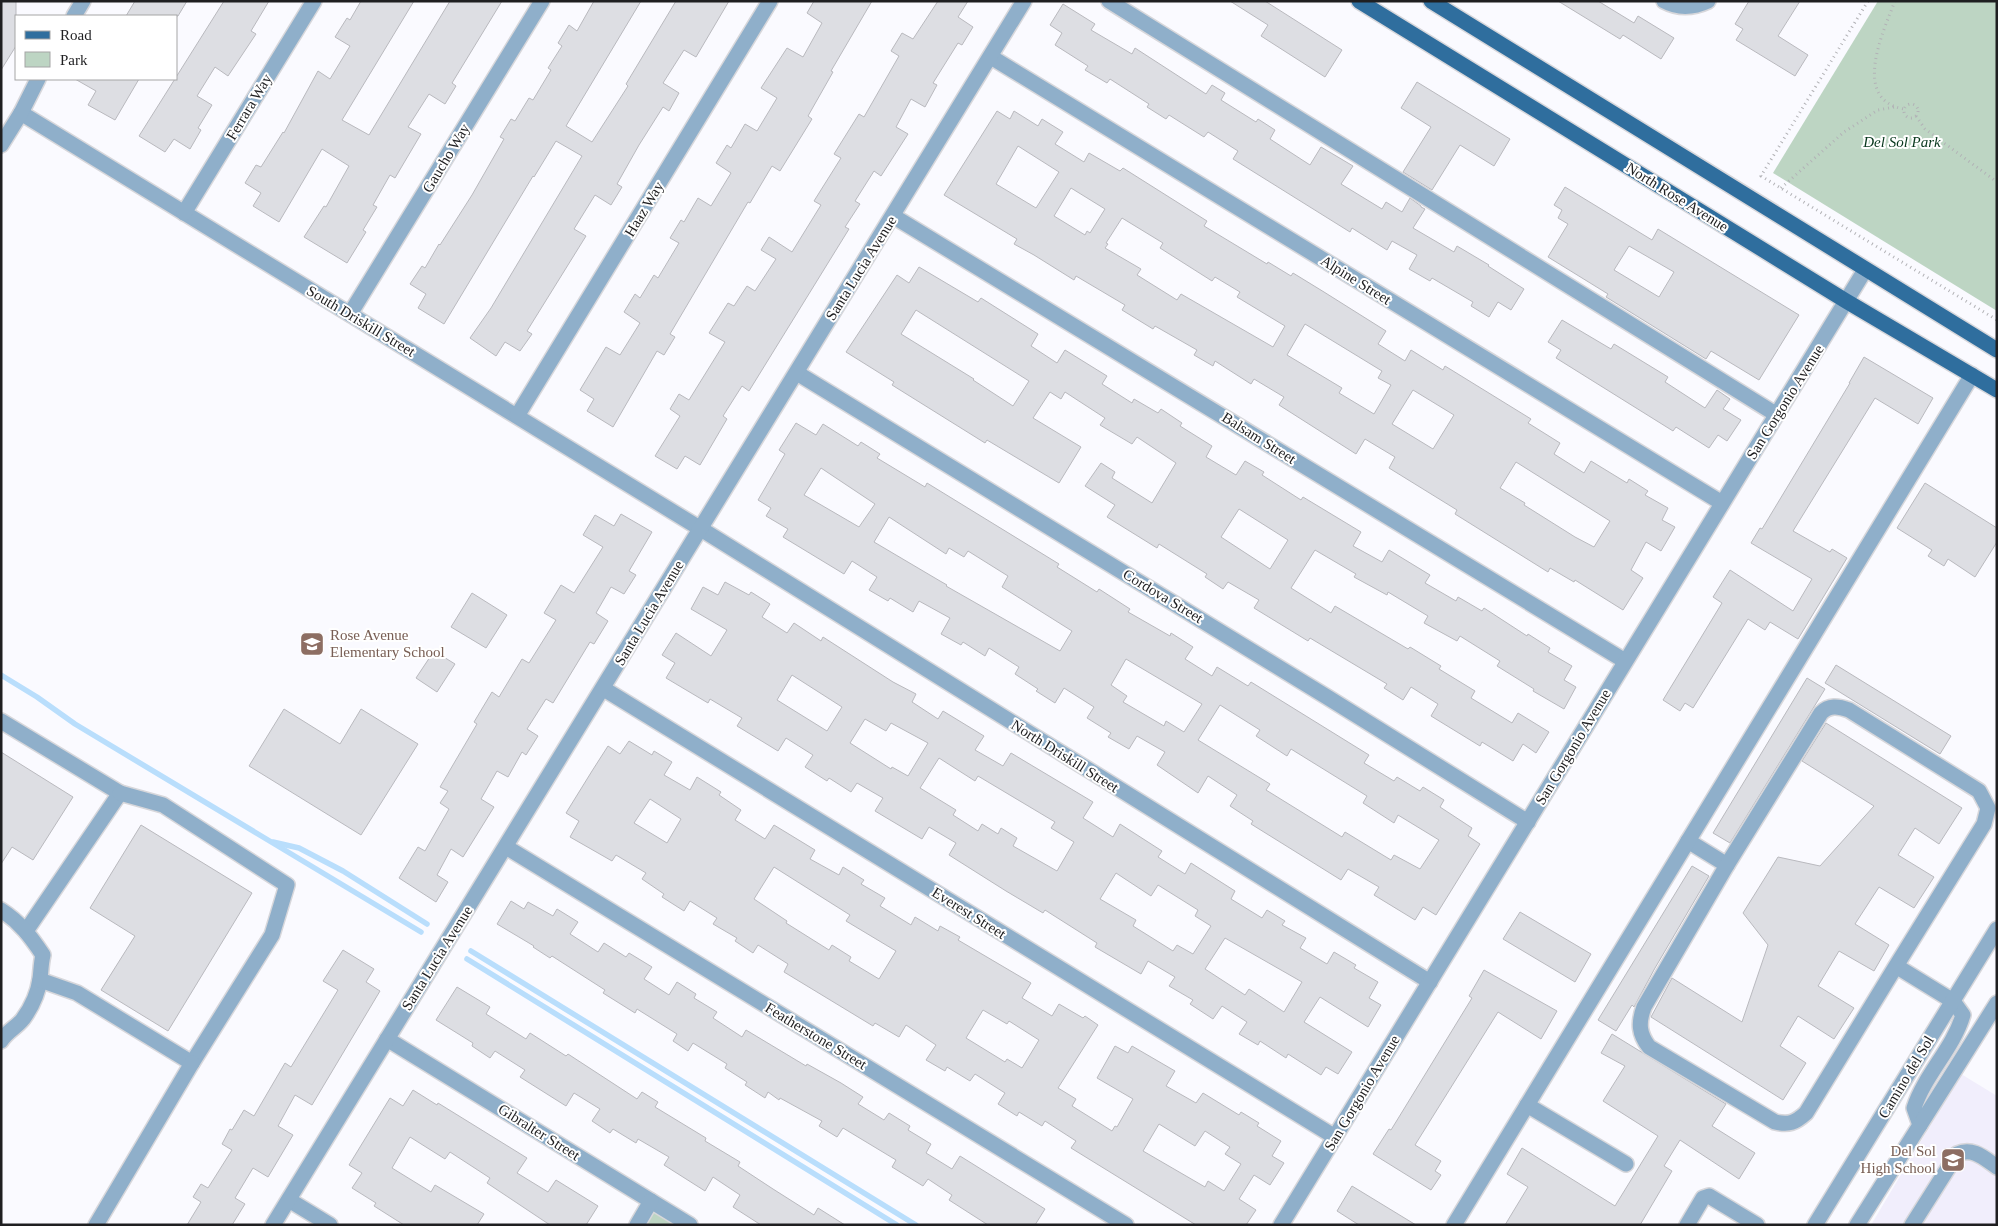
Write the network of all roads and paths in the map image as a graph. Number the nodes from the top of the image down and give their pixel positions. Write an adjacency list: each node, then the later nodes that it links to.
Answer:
1 (83, 1): 13 (street)
2 (314, 1): 23 (street, Ferrara Way)
3 (542, 1): 27 (street, Gaucho Way)
4 (770, 1): 34 (street, Haaz Way)
5 (1024, 1): 14 (street, Santa Lucia Avenue)
6 (1109, 1): 33 (street)
7 (1359, 1): 26 (main road, North Rose Avenue)
8 (1431, 1): 25 (main road)
9 (1664, 1): 10 (street)
10 (1708, 1)
11 (1868, 1): 22 (path)
12 (1895, 1): 16 (path)
13 (75, 15)
14 (991, 57): 24 (street, Santa Lucia Avenue); 35 (street, Alpine Street)
15 (38, 80): 18 (street)
16 (1894, 107): 17 (path); 22 (path)
17 (1904, 109): 19 (path); 19 (path)
18 (21, 113): 20 (street); 23 (street, South Driskill Street)
19 (1916, 116): 21 (path)
20 (1, 145)
21 (1997, 182)
22 (1781, 188): 28 (path)
23 (184, 213): 27 (street, South Driskill Street)
24 (893, 216): 30 (street, Santa Lucia Avenue); 37 (street, Balsam Street)
25 (1865, 270): 26 (street, San Gorgonio Avenue); 29 (main road)
26 (1846, 301): 31 (main road, North Rose Avenue); 33 (street, San Gorgonio Avenue)
27 (350, 314): 34 (street, South Driskill Street)
28 (1997, 320)
29 (1997, 350)
30 (797, 372): 36 (street, Santa Lucia Avenue); 41 (street, Cordova Street)
31 (1972, 375): 32 (main road, North Rose Avenue); 42 (street)
32 (1997, 390)
33 (1777, 415): 35 (street, San Gorgonio Avenue)
34 (517, 416): 36 (street, South Driskill Street)
35 (1722, 503): 37 (street, San Gorgonio Avenue)
36 (701, 529): 38 (street, Santa Lucia Avenue); 50 (street, North Driskill Street)
37 (1626, 661): 41 (street, San Gorgonio Avenue)
38 (604, 689): 43 (street, Santa Lucia Avenue); 58 (street, Everest Street)
39 (1, 721): 40 (street)
40 (120, 793): 47 (street); 55 (street)
41 (1528, 822): 50 (street, San Gorgonio Avenue)
42 (1688, 841): 44 (street); 56 (street)
43 (506, 847): 53 (street, Santa Lucia Avenue); 68 (street, Featherstone Street)
44 (1726, 864): 48 (street); 48 (street)
45 (2, 913): 47 (street)
46 (1997, 928): 51 (street, Camino del Sol)
47 (26, 931): 49 (street)
48 (1896, 966): 51 (street)
49 (40, 980): 54 (street); 55 (street)
50 (1430, 982): 58 (street, San Gorgonio Avenue)
51 (1952, 1001): 57 (street); 73 (street, Camino del Sol)
52 (1997, 1003): 57 (street)
53 (387, 1039): 61 (street, Santa Lucia Avenue); 62 (street, Gibralter Street)
54 (1, 1041)
55 (192, 1062): 63 (street)
56 (1527, 1105): 59 (street); 70 (street)
57 (1920, 1125): 74 (street)
58 (1335, 1137): 69 (street, San Gorgonio Avenue)
59 (1626, 1164)
60 (1997, 1166): 75 (street)
61 (289, 1200): 64 (street, Santa Lucia Avenue); 65 (street)
62 (652, 1201): 66 (street); 67 (street, Gibralter Street)
63 (96, 1225)
64 (273, 1225)
65 (330, 1225)
66 (637, 1225)
67 (690, 1225)
68 (1126, 1225)
69 (1281, 1225)
70 (1454, 1225)
71 (1687, 1225): 72 (street)
72 (1757, 1225)
73 (1815, 1225)
74 (1857, 1225)
75 (1912, 1225)

